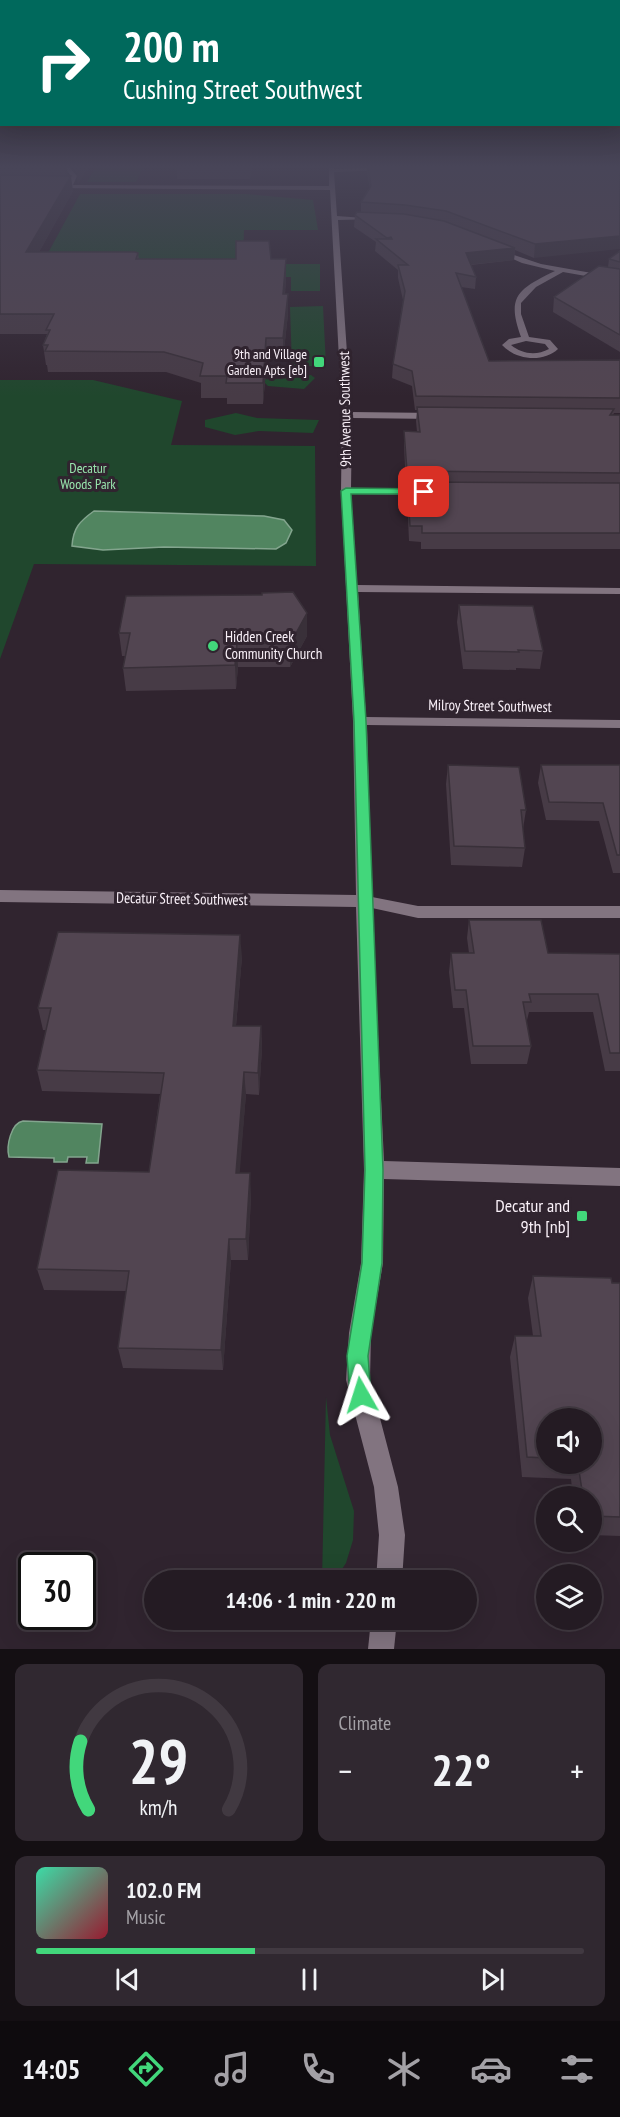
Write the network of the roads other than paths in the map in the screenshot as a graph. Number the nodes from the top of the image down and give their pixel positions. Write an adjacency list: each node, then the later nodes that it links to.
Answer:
1 (337, 244): 6 (street, 9th Avenue Southwest)
2 (487, 244): 3 (street)
3 (564, 269): 4 (street); 5 (street)
4 (620, 280)
5 (525, 339): 5 (street)
6 (347, 415): 7 (street); 8 (street, 9th Avenue Southwest)
7 (442, 416)
8 (346, 491): 9 (street); 10 (street, 9th Avenue Southwest)
9 (437, 492)
10 (351, 588): 11 (street); 12 (street, 9th Avenue Southwest)
11 (620, 591)
12 (360, 721): 13 (street, Milroy Street Southwest); 15 (street, 9th Avenue Southwest)
13 (620, 724)
14 (0, 896): 15 (street, Decatur Street Southwest)
15 (364, 901): 16 (street, Decatur Street Southwest); 17 (street, 9th Avenue Southwest)
16 (620, 912)
17 (374, 1170): 18 (street); 19 (street, 9th Avenue Southwest)
18 (620, 1177)
19 (390, 1570)
20 (383, 1630): 21 (street)
21 (381, 1649)

